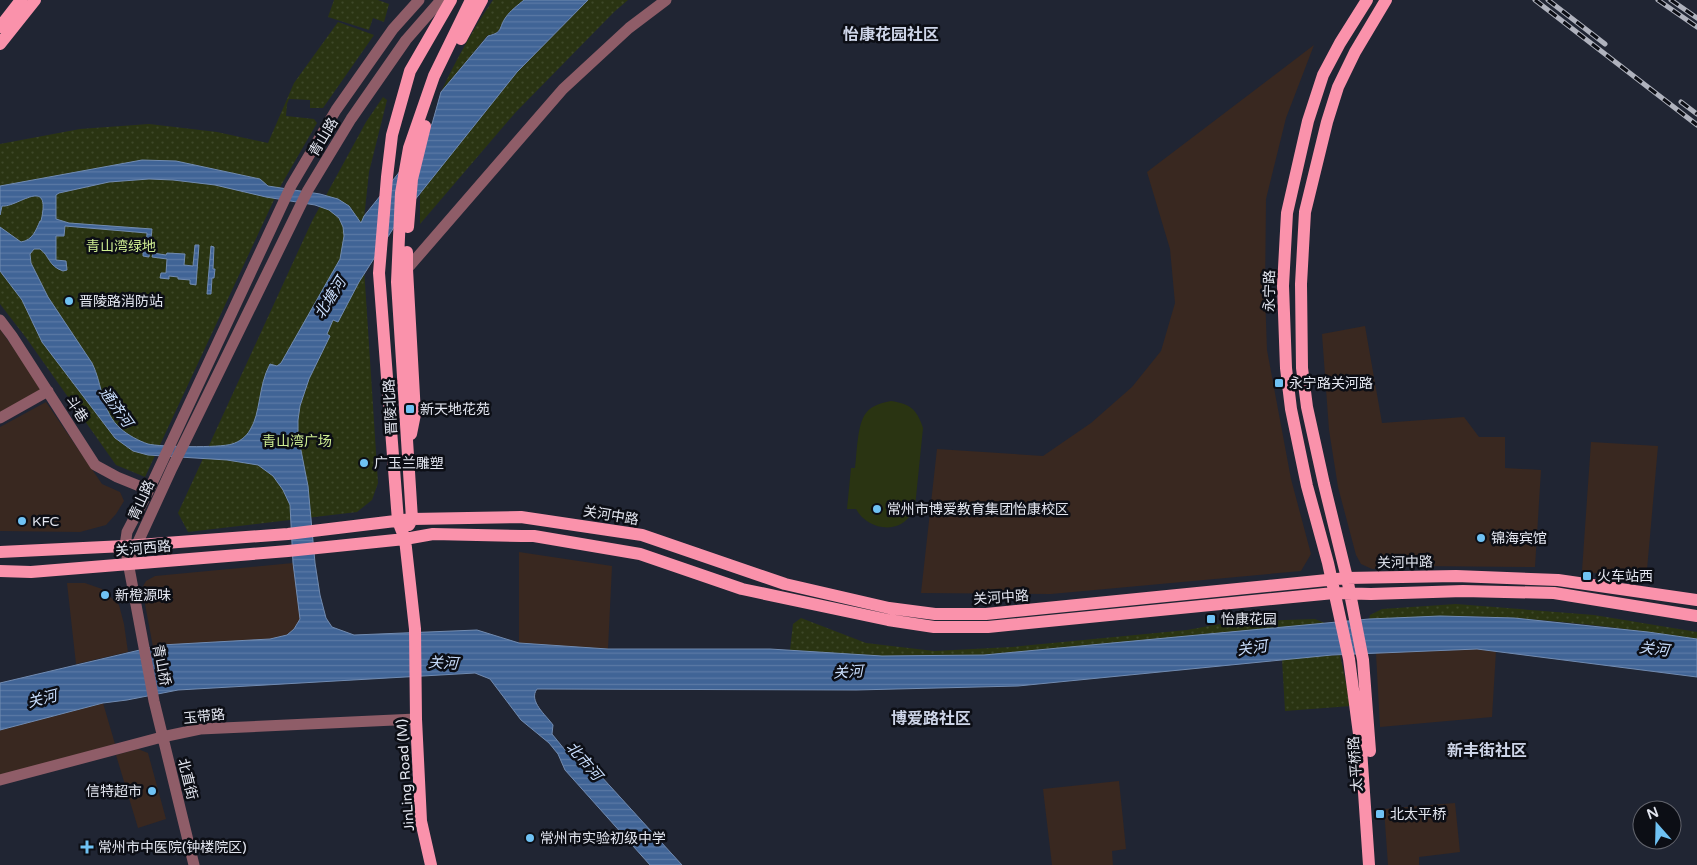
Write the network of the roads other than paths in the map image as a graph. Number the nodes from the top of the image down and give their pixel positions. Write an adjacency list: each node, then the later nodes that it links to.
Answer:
1 (21, 0): 11 (main road)
2 (35, 0): 12 (main road)
3 (419, 0): 19 (street, 青山路)
4 (442, 0): 24 (street, 青山路)
5 (451, 0): 21 (main road, 晋陵北路)
6 (471, 0): 13 (main road, 晋陵北路)
7 (482, 0): 13 (main road)
8 (666, 0): 14 (street)
9 (1367, 0): 30 (main road, 永宁路)
10 (1386, 0): 29 (main road)
11 (0, 27)
12 (0, 44)
13 (404, 227): 14 (main road); 18 (main road, 晋陵北路)
14 (406, 269): 18 (main road)
15 (0, 320): 16 (street, 斗巷)
16 (48, 391): 17 (street); 19 (street, 斗巷)
17 (0, 418)
18 (408, 448): 20 (main road, 晋陵北路)
19 (149, 490): 24 (street, 青山路)
20 (412, 519): 21 (main road, 关河中路); 23 (main road, 晋陵北路); 30 (main road, 关河中路)
21 (398, 521): 22 (main road, 关河中路); 23 (main road, 晋陵北路)
22 (317, 531): 24 (main road, 关河西路)
23 (405, 540): 25 (main road, 关河中路); 31 (main road, 关河中路); 36 (main road, JinLing Road (M))
24 (131, 545): 26 (main road, 关河西路); 27 (street, 青山路)
25 (319, 548): 27 (main road, 关河西路)
26 (0, 552)
27 (129, 564): 28 (main road, 关河西路); 35 (street, 青山桥)
28 (0, 571)
29 (1347, 578): 30 (main road, 关河中路); 32 (main road); 33 (main road, 关河中路)
30 (1332, 580): 31 (main road, 永宁路)
31 (1334, 593): 32 (main road, 关河中路); 41 (main road)
32 (1349, 593): 34 (main road, 关河中路); 42 (main road, 太平桥路)
33 (1697, 600)
34 (1697, 616)
35 (154, 701): 37 (street, 北直街)
36 (416, 719): 37 (street, 玉带路); 40 (main road, JinLing Road (M))
37 (162, 737): 38 (street, 玉带路); 39 (street, 北直街)
38 (0, 780)
39 (194, 865)
40 (431, 865)
41 (1369, 865)
42 (1377, 865)

